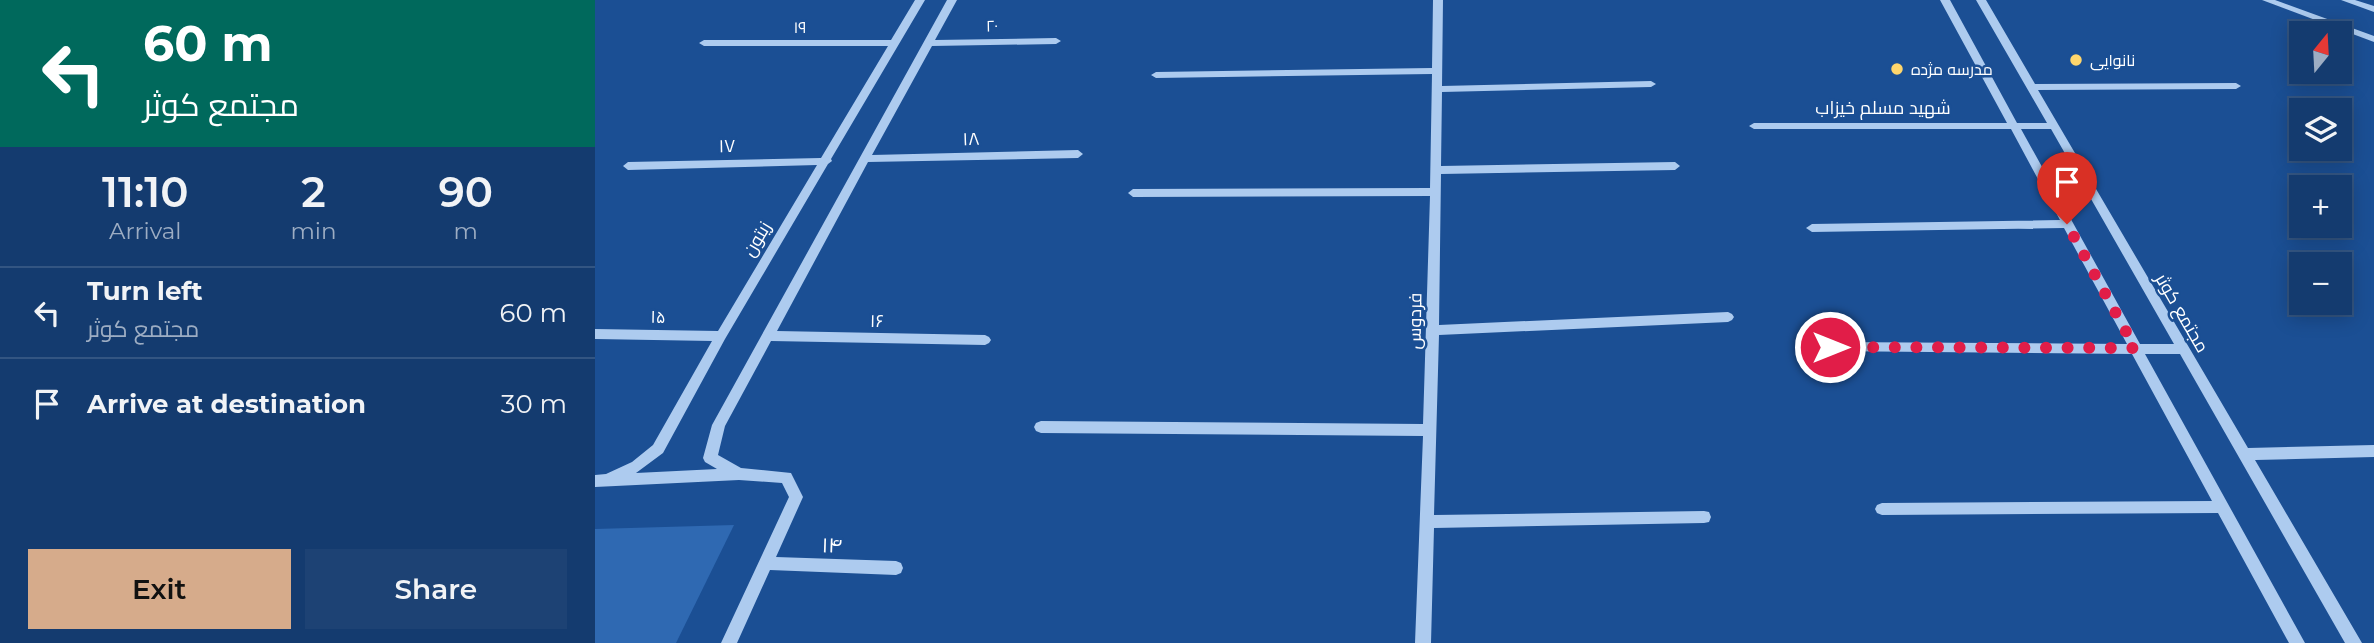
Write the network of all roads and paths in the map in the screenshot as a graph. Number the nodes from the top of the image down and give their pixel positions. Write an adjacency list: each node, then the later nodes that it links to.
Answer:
1 (920, 0): 12 (street, زیتون)
2 (952, 0): 13 (street, زیتون)
3 (1438, 0): 14 (street, فردوس)
4 (1945, 0): 21 (street)
5 (1981, 0): 18 (street, مجتمع کوثر)
6 (2267, 0): 9 (street)
7 (2346, 0): 8 (street)
8 (2374, 9)
9 (2374, 39)
10 (1056, 41): 13 (street, ۲۰)
11 (704, 43): 12 (street, ۱۹)
12 (895, 43): 25 (street, زیتون)
13 (928, 43): 24 (street, زیتون)
14 (1437, 71): 15 (street); 19 (street, فردوس)
15 (1156, 75)
16 (1651, 84): 19 (street)
17 (2236, 86): 18 (street)
18 (2031, 88): 22 (street, مجتمع کوثر)
19 (1437, 89): 28 (street, فردوس)
20 (1754, 126): 21 (street, شهید مسلم خیزاب)
21 (2013, 126): 22 (street, شهید مسلم خیزاب); 31 (street)
22 (2054, 126): 41 (street, مجتمع کوثر)
23 (1078, 154): 24 (street, ۱۸)
24 (865, 159): 37 (street, زیتون)
25 (827, 161): 26 (street, ۱۷); 36 (street, زیتون)
26 (628, 166)
27 (1675, 166): 28 (street)
28 (1436, 170): 29 (street, فردوس)
29 (1435, 192): 30 (street); 34 (street, فردوس)
30 (1133, 193)
31 (2067, 224): 32 (street); 40 (street)
32 (1812, 228)
33 (1728, 317): 34 (street)
34 (1433, 330): 43 (street, فردوس)
35 (595, 334): 36 (street, ۱۵)
36 (721, 335): 47 (street, زیتون)
37 (768, 336): 38 (street, ۱۶); 46 (street, زیتون)
38 (985, 340)
39 (1830, 347): 40 (street)
40 (2135, 348): 41 (street); 48 (street)
41 (2182, 349): 45 (street, مجتمع کوثر)
42 (1041, 427): 43 (street)
43 (1430, 430): 51 (street, فردوس)
44 (2374, 451): 45 (street)
45 (2244, 454): 57 (street, مجتمع کوثر)
46 (739, 474): 47 (street, زیتون); 52 (street, زیتون)
47 (602, 480)
48 (2223, 507): 49 (street); 56 (street)
49 (1882, 509)
50 (1705, 517): 51 (street)
51 (1427, 522): 55 (street, فردوس)
52 (766, 563): 53 (street, ۱۴); 54 (street, زیتون)
53 (896, 568)
54 (729, 643)
55 (1423, 643)
56 (2297, 643)
57 (2354, 643)

